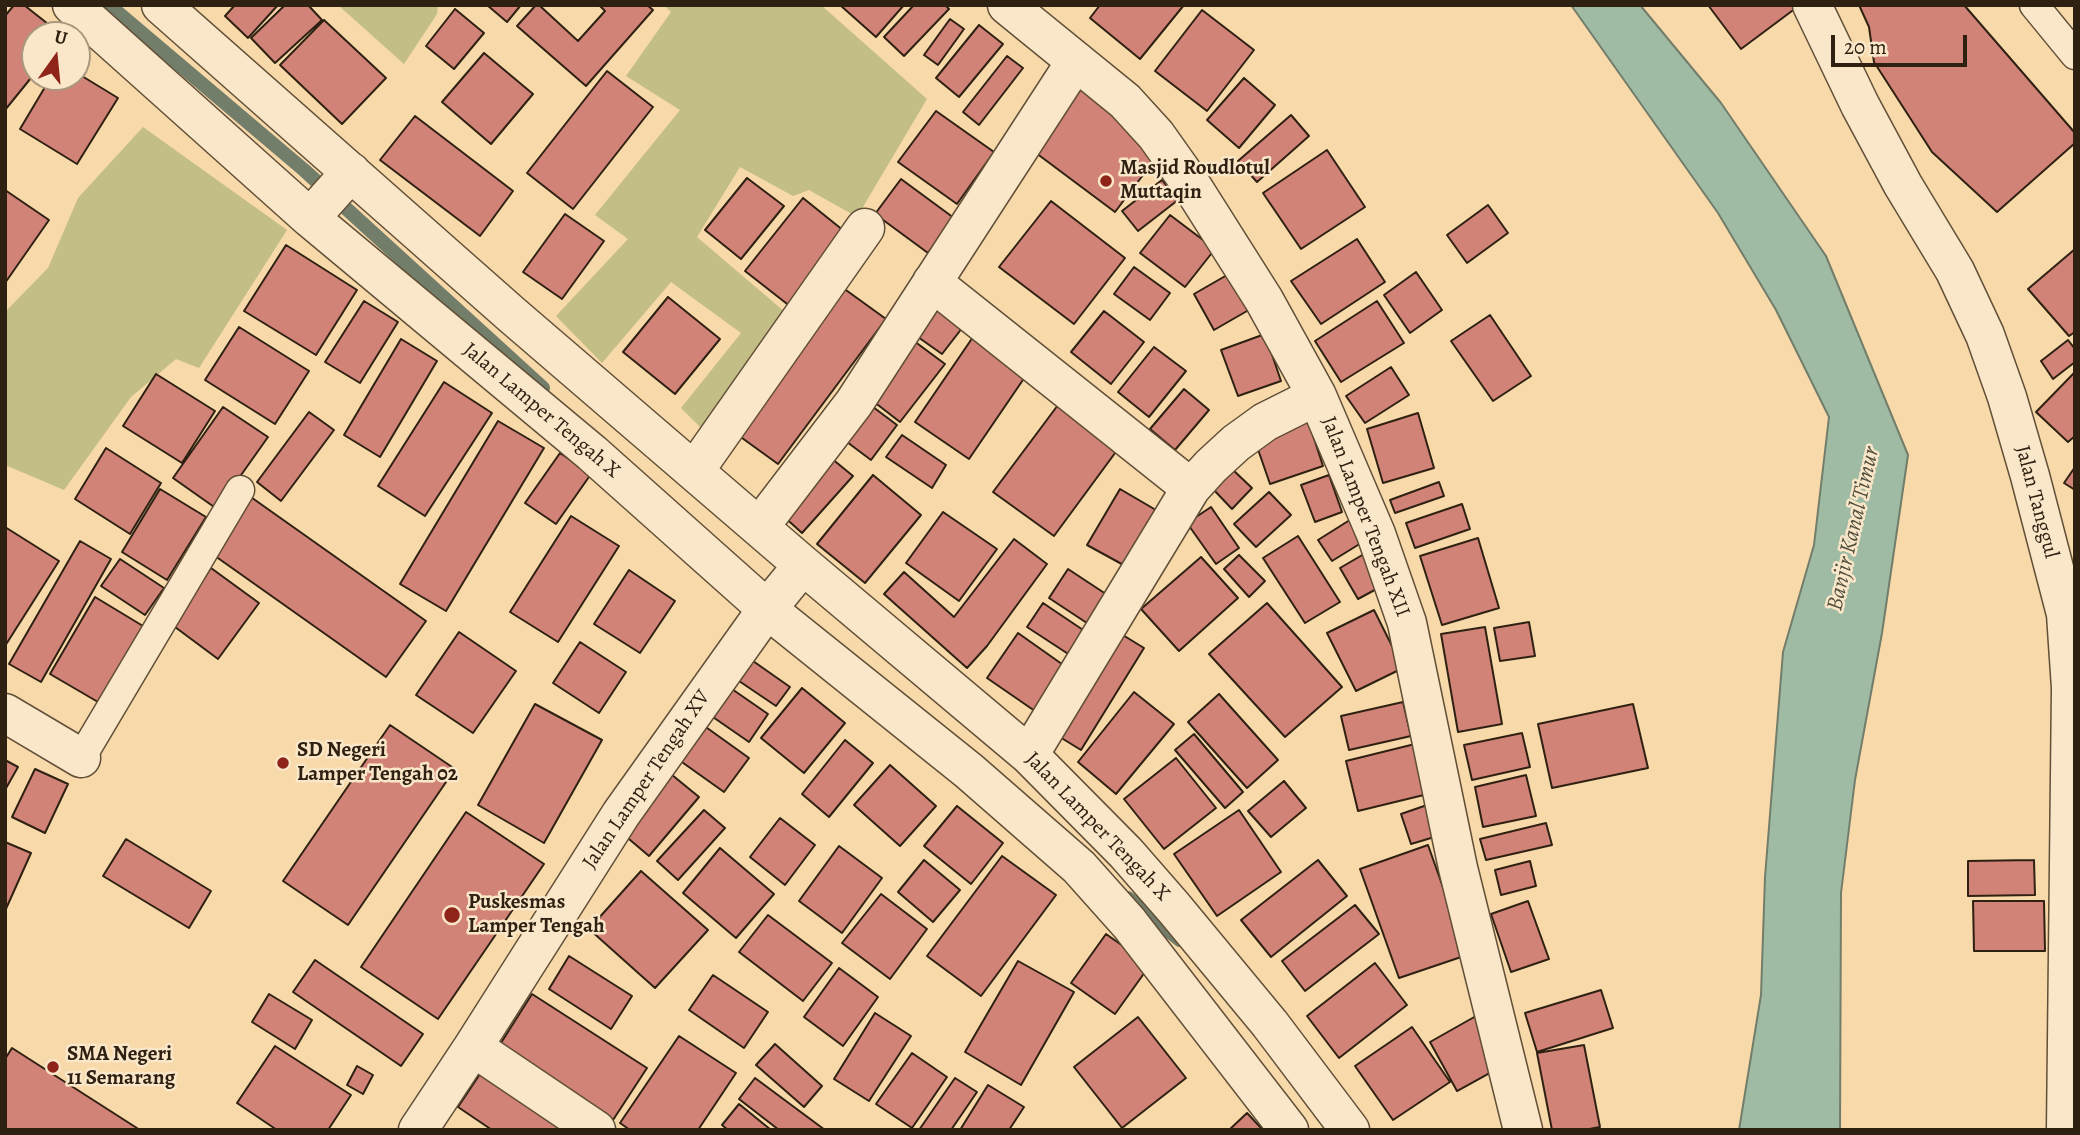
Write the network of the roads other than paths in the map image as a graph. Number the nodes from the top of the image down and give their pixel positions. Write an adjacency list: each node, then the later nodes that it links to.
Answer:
1 (72, 5): 8 (street, Jalan Lamper Tengah X)
2 (161, 5): 8 (street, Jalan Lamper Tengah X)
3 (1007, 5): 7 (street, Jalan Lamper Tengah XII)
4 (1812, 5): 20 (street, Jalan Tanggul)
5 (2034, 5): 6 (lane)
6 (2075, 55)
7 (1076, 61): 10 (street); 11 (street, Jalan Lamper Tengah XII)
8 (329, 197): 12 (street, Jalan Lamper Tengah X); 16 (street, Jalan Lamper Tengah X)
9 (865, 228): 12 (street)
10 (932, 282): 13 (street); 15 (street)
11 (1317, 396): 13 (street); 26 (street, Jalan Lamper Tengah XII)
12 (695, 470): 15 (street, Jalan Lamper Tengah X)
13 (1191, 488): 18 (street)
14 (240, 489): 19 (lane)
15 (760, 526): 16 (street, Jalan Lamper Tengah X)
16 (785, 586): 18 (street, Jalan Lamper Tengah X); 21 (street, Jalan Lamper Tengah XV); 24 (street, Jalan Lamper Tengah X)
17 (5, 713): 19 (street)
18 (1029, 755): 25 (street, Jalan Lamper Tengah X)
19 (81, 758)
20 (2073, 870): 27 (street, Jalan Tanggul)
21 (473, 1047): 22 (street, Jalan Lamper Tengah XV); 23 (street)
22 (418, 1130)
23 (596, 1130)
24 (1289, 1130)
25 (1350, 1130)
26 (1523, 1130)
27 (2066, 1130)

